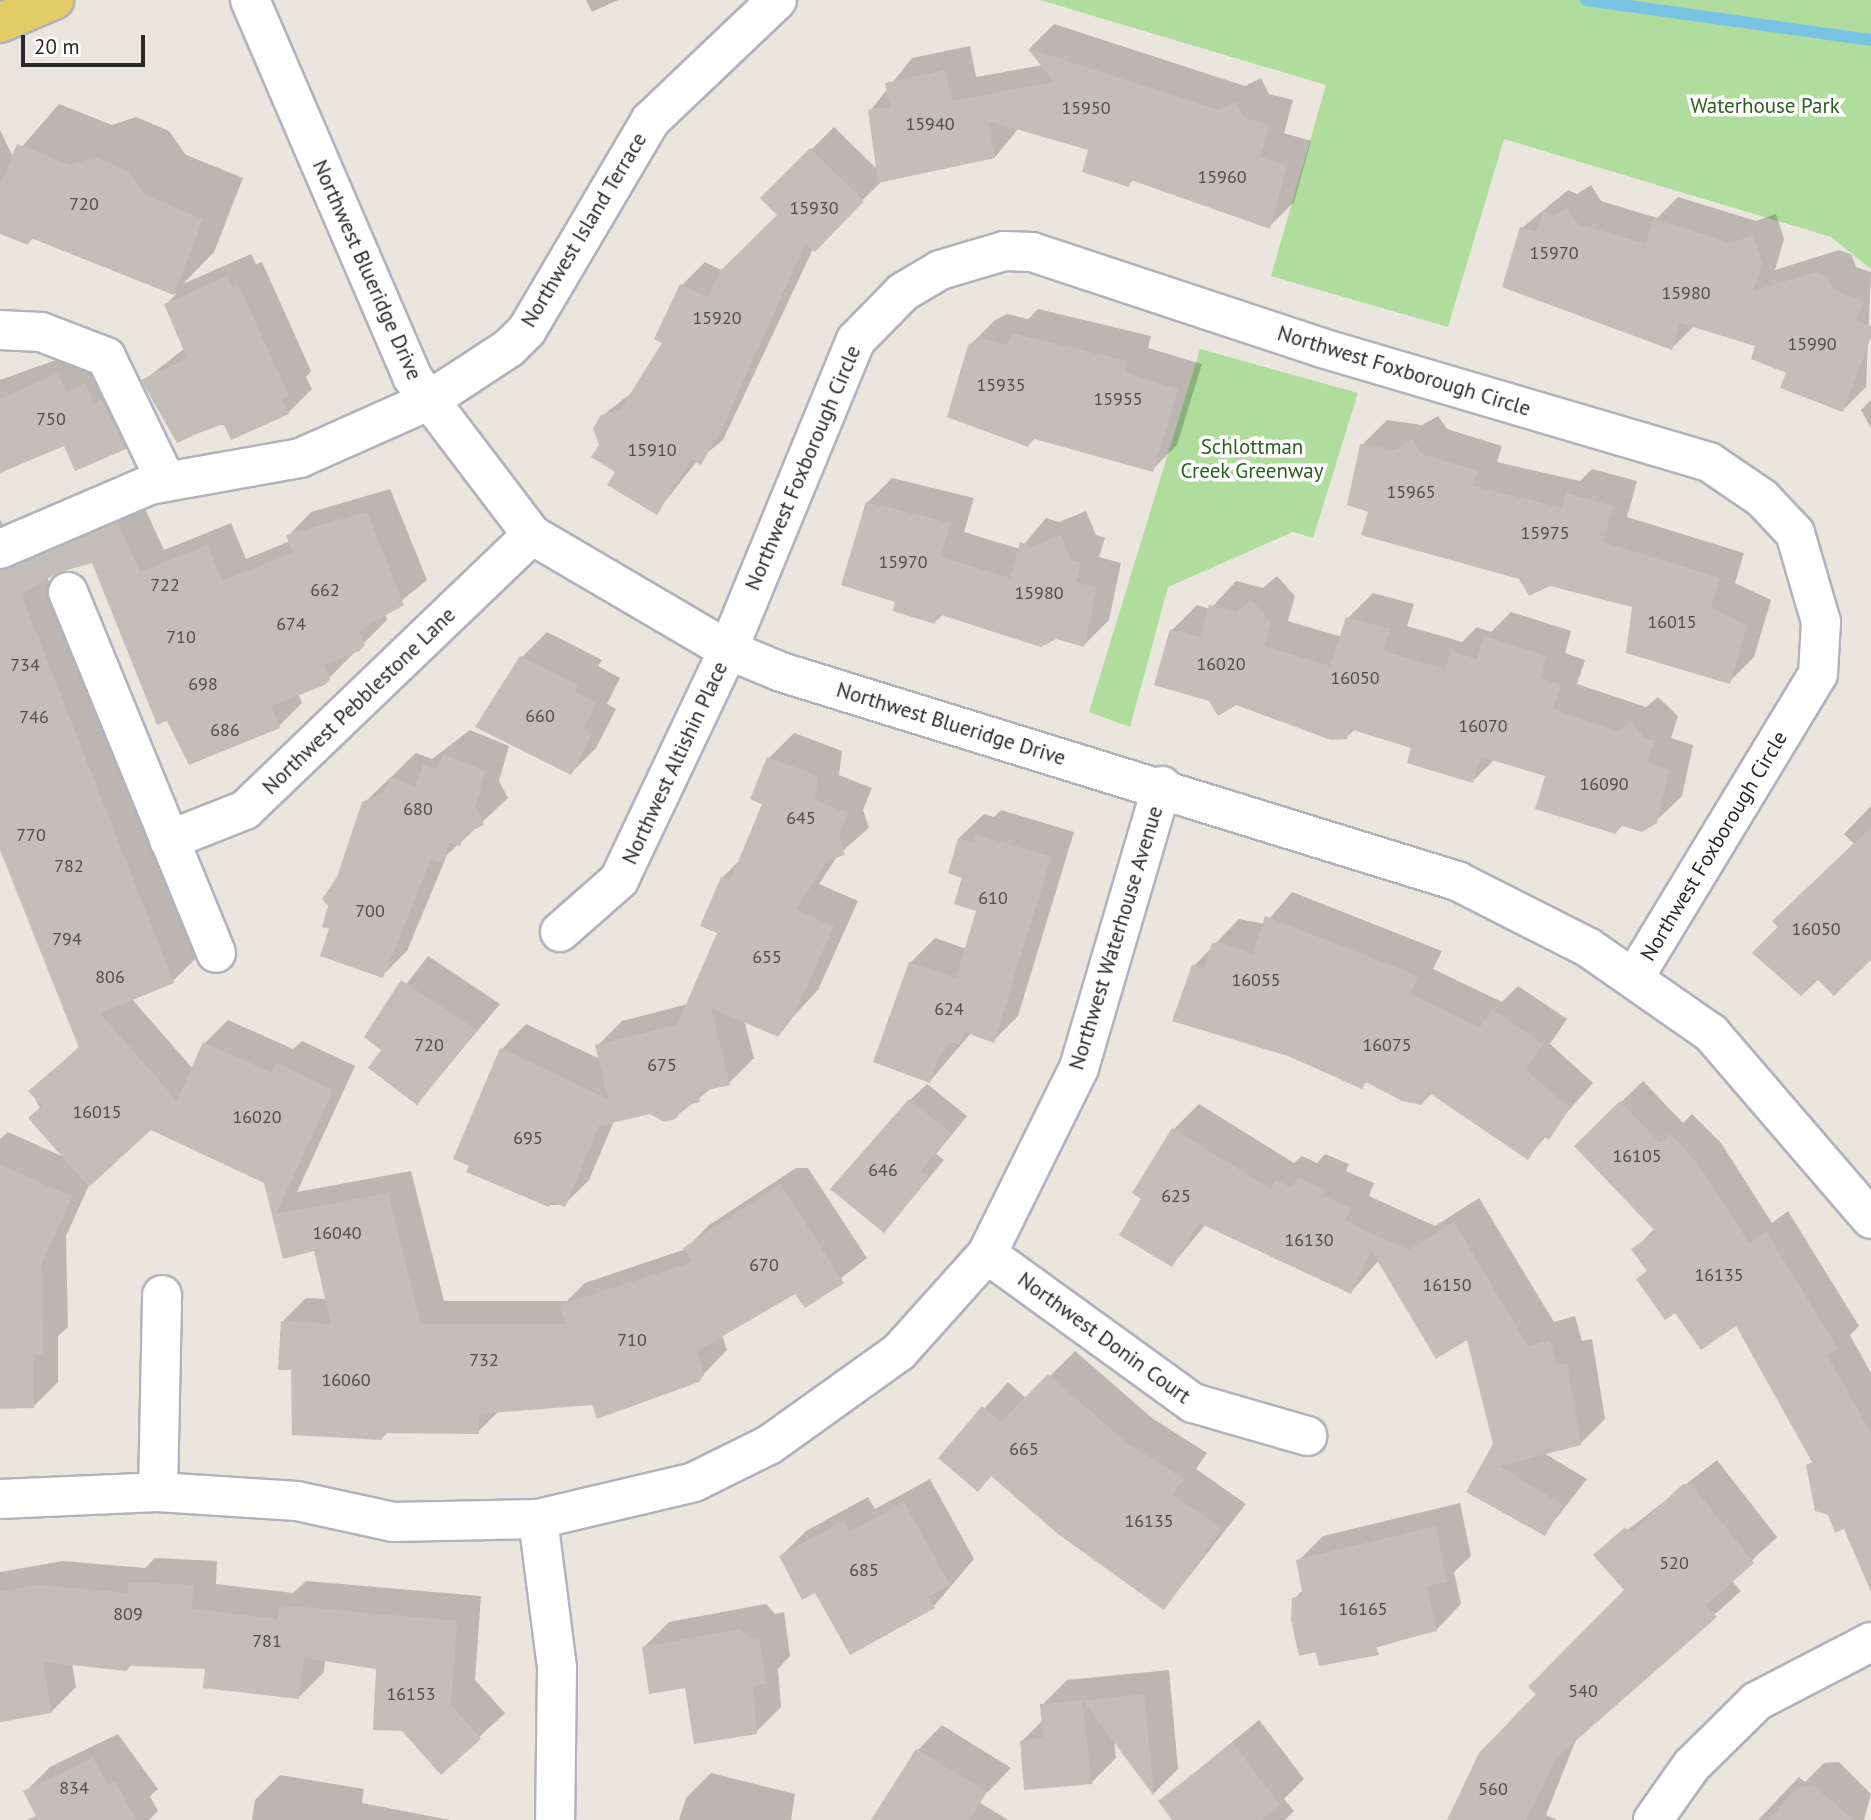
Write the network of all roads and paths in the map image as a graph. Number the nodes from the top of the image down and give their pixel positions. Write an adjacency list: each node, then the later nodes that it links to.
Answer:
1 (54, 0): 4 (main road)
2 (250, 0): 6 (street, Northwest Blueridge Drive)
3 (777, 0): 6 (street, Northwest Island Terrace)
4 (0, 23)
5 (0, 330): 7 (street)
6 (428, 401): 7 (street, Northwest Island Terrace); 8 (street, Northwest Blueridge Drive)
7 (166, 481): 9 (street, Northwest Island Terrace)
8 (532, 535): 11 (street, Northwest Blueridge Drive); 13 (street, Northwest Pebblestone Lane)
9 (0, 549)
10 (68, 592): 13 (street)
11 (728, 650): 12 (street, Northwest Blueridge Drive); 14 (street, Northwest Altishin Place); 16 (street, Northwest Foxborough Circle)
12 (1162, 786): 16 (street, Northwest Blueridge Drive); 18 (street, Northwest Waterhouse Avenue)
13 (169, 840): 15 (street)
14 (560, 932)
15 (216, 953)
16 (1634, 978): 17 (street, Northwest Blueridge Drive)
17 (1871, 1219)
18 (987, 1254): 20 (street, Northwest Donin Court); 23 (street, Northwest Waterhouse Avenue)
19 (162, 1295): 21 (street)
20 (1307, 1436)
21 (158, 1492): 22 (street, Northwest Waterhouse Avenue); 23 (street, Northwest Waterhouse Avenue)
22 (0, 1499)
23 (538, 1519): 25 (street)
24 (1871, 1642): 26 (street)
25 (555, 1820)
26 (1653, 1820)

